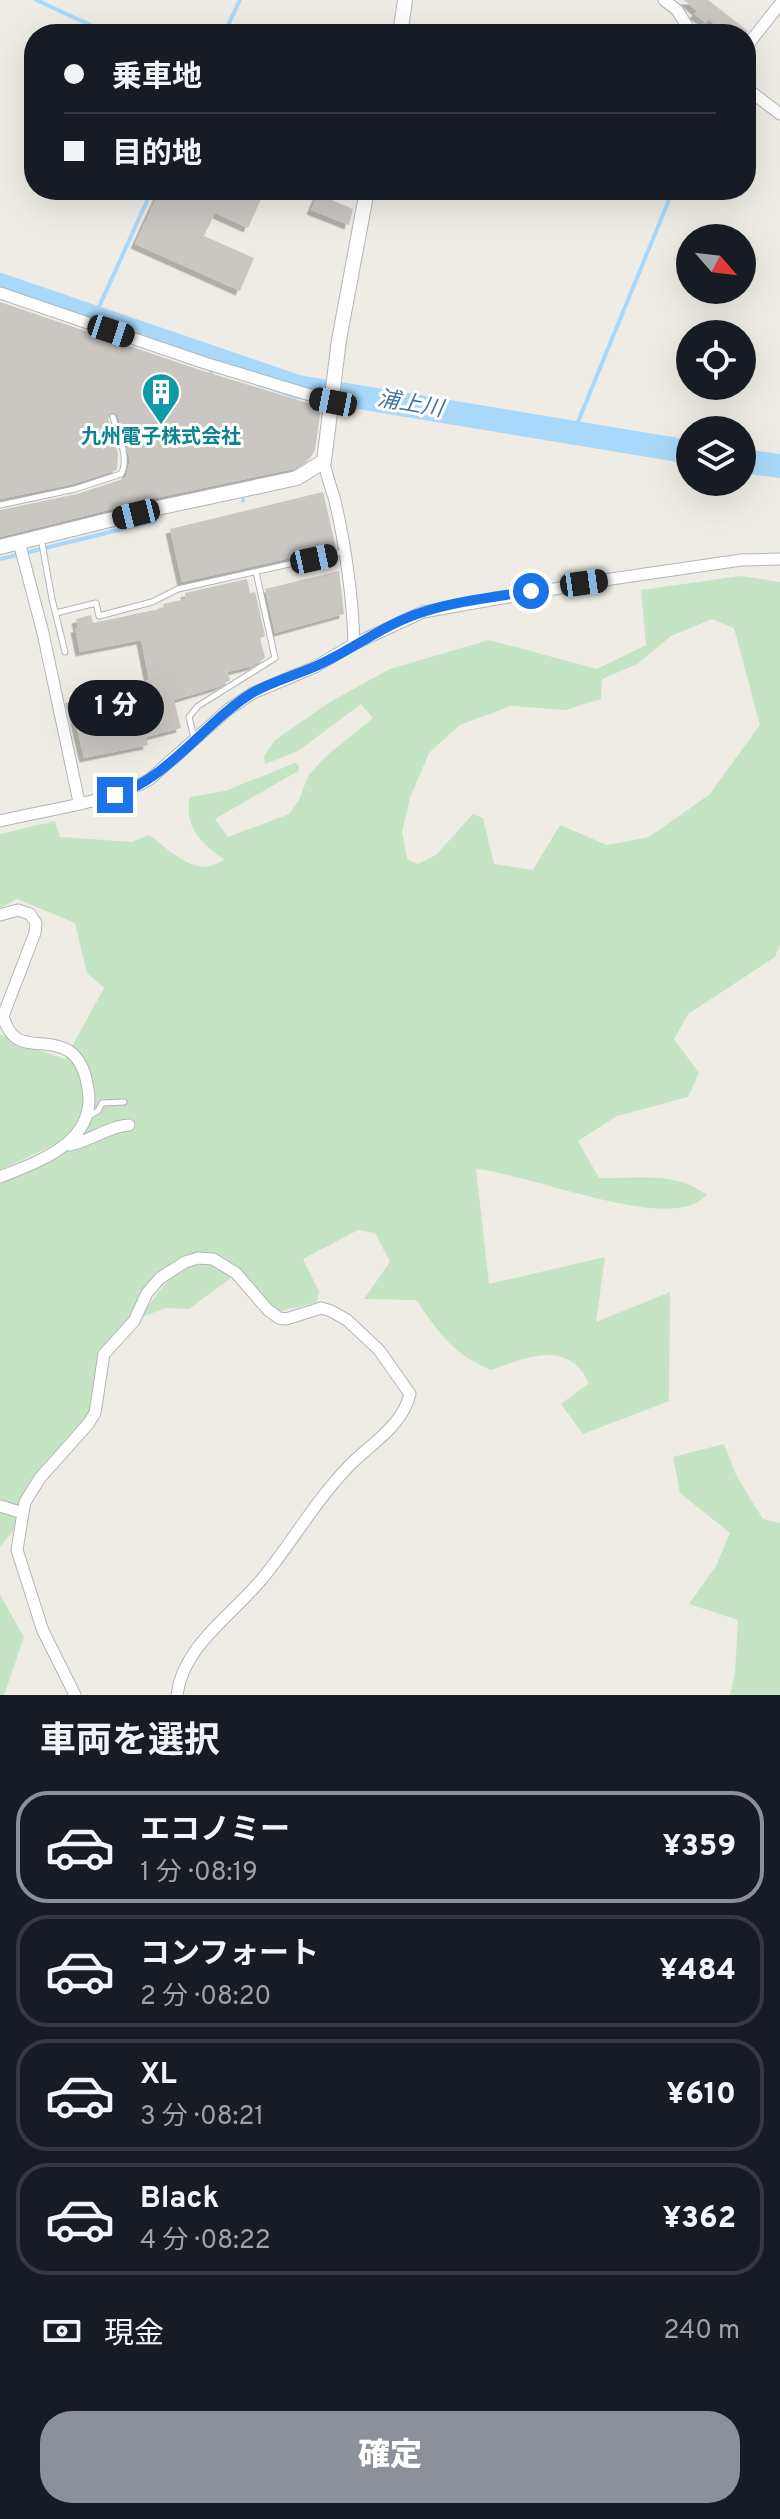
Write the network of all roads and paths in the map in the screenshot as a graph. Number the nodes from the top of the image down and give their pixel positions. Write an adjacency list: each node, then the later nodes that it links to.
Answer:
1 (405, 0): 4 (street)
2 (664, 0): 5 (street)
3 (780, 4): 6 (street)
4 (401, 24)
5 (686, 24)
6 (756, 34)
7 (756, 96): 8 (street)
8 (780, 114)
9 (365, 200): 11 (street)
10 (0, 293): 11 (street)
11 (334, 395): 13 (street)
12 (113, 417): 14 (lane)
13 (324, 461): 15 (street); 18 (street)
14 (0, 505)
15 (42, 540): 17 (street); 21 (lane)
16 (0, 547): 17 (street)
17 (21, 550): 25 (street)
18 (343, 552): 20 (lane); 22 (street)
19 (780, 559): 22 (street)
20 (256, 572): 21 (lane); 24 (lane)
21 (56, 613): 23 (lane)
22 (354, 644): 24 (street)
23 (65, 652)
24 (194, 739): 25 (street)
25 (79, 802): 26 (street)
26 (0, 821)
27 (0, 915): 29 (street)
28 (124, 1102): 29 (lane)
29 (88, 1116): 31 (street)
30 (129, 1125): 31 (street)
31 (66, 1145): 32 (street)
32 (0, 1177)
33 (0, 1506): 34 (street)
34 (23, 1513): 35 (street); 36 (street)
35 (75, 1695)
36 (177, 1695)

